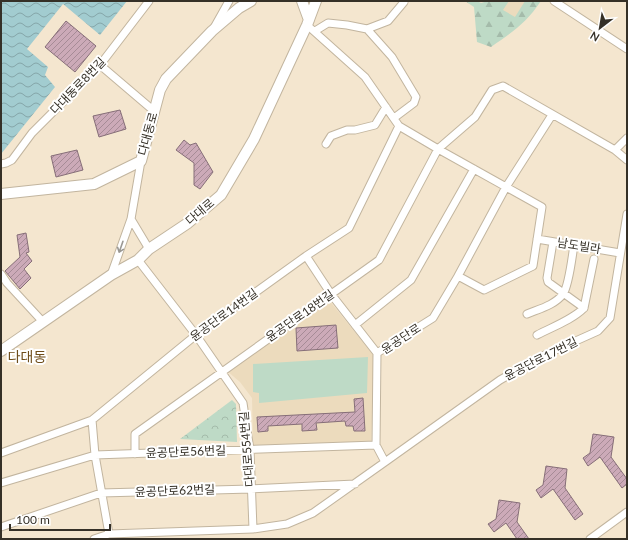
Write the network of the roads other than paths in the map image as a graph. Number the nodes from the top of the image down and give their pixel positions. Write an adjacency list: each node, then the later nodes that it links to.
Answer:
1 (149, 1): 12 (street, 다대동로8번길)
2 (229, 1): 10 (street)
3 (251, 1): 10 (main road, 다대동로)
4 (302, 1): 8 (main road)
5 (316, 1): 8 (main road, 다대로)
6 (554, 1): 11 (street)
7 (404, 2): 9 (street)
8 (310, 25): 9 (street); 13 (street); 33 (main road, 다대로)
9 (367, 30): 16 (street)
10 (212, 31): 14 (main road, 다대동로)
11 (627, 49)
12 (100, 65): 14 (street); 24 (street, 다대동로8번길)
13 (386, 107): 16 (street); 19 (street)
14 (154, 111): 23 (main road, 다대동로)
15 (552, 115): 20 (street); 21 (street); 26 (street, 윤공단로)
16 (394, 118): 17 (street)
17 (400, 126): 20 (street); 35 (street, 윤공단로14번길)
18 (627, 138): 21 (street)
19 (326, 144)
20 (438, 149): 25 (street); 41 (street, 윤공단로18번길)
21 (615, 150): 22 (street)
22 (627, 160)
23 (141, 161): 27 (main road, 다대동로); 29 (street)
24 (1, 164)
25 (474, 169): 26 (street); 46 (street)
26 (506, 187): 30 (street); 40 (street, 윤공단로)
27 (1, 194)
28 (627, 214): 34 (street, 윤공단로17번길)
29 (131, 218): 33 (street); 39 (street, one-way to 39)
30 (537, 239): 31 (street, 남도빌라); 40 (street)
31 (553, 242): 32 (street, 남도빌라); 42 (street)
32 (574, 245): 34 (street, 남도빌라); 42 (street)
33 (149, 249): 37 (main road, 다대로)
34 (620, 253): 58 (street, 윤공단로17번길)
35 (306, 256): 41 (street); 47 (street, 윤공단로14번길)
36 (594, 259): 43 (street)
37 (138, 260): 39 (main road, 다대로); 47 (street, 다대로554번길)
38 (1, 274): 45 (street)
39 (111, 275): 45 (main road, 다대로)
40 (458, 276): 50 (street, 윤공단로)
41 (331, 294): 46 (street); 51 (street, 윤공단로18번길)
42 (564, 294): 43 (street); 44 (street)
43 (584, 308): 48 (street)
44 (528, 314)
45 (43, 322): 49 (main road, 다대로)
46 (355, 325): 50 (street)
47 (196, 335): 51 (street, 다대로554번길); 52 (street, 윤공단로14번길)
48 (537, 335)
49 (1, 351)
50 (377, 353): 53 (street, 윤공단로)
51 (221, 372): 54 (street, 다대로554번길); 56 (street, 윤공단로18번길)
52 (92, 420): 55 (street, 윤공단로14번길); 57 (street)
53 (376, 445): 54 (street, 윤공단로56번길); 58 (street)
54 (250, 450): 56 (street, 윤공단로56번길); 61 (street, 다대로554번길)
55 (1, 453)
56 (135, 454): 57 (street, 윤공단로56번길)
57 (95, 455): 59 (street, 윤공단로56번길); 62 (street)
58 (386, 462): 60 (street)
59 (1, 483)
60 (355, 484): 61 (street, 윤공단로62번길); 65 (street)
61 (251, 489): 62 (street, 윤공단로62번길); 65 (street, 다대로554번길)
62 (101, 493): 64 (street, 윤공단로62번길); 66 (street)
63 (627, 512): 68 (street)
64 (1, 527)
65 (253, 529): 66 (street)
66 (109, 534): 67 (street)
67 (94, 539)
68 (590, 539)

